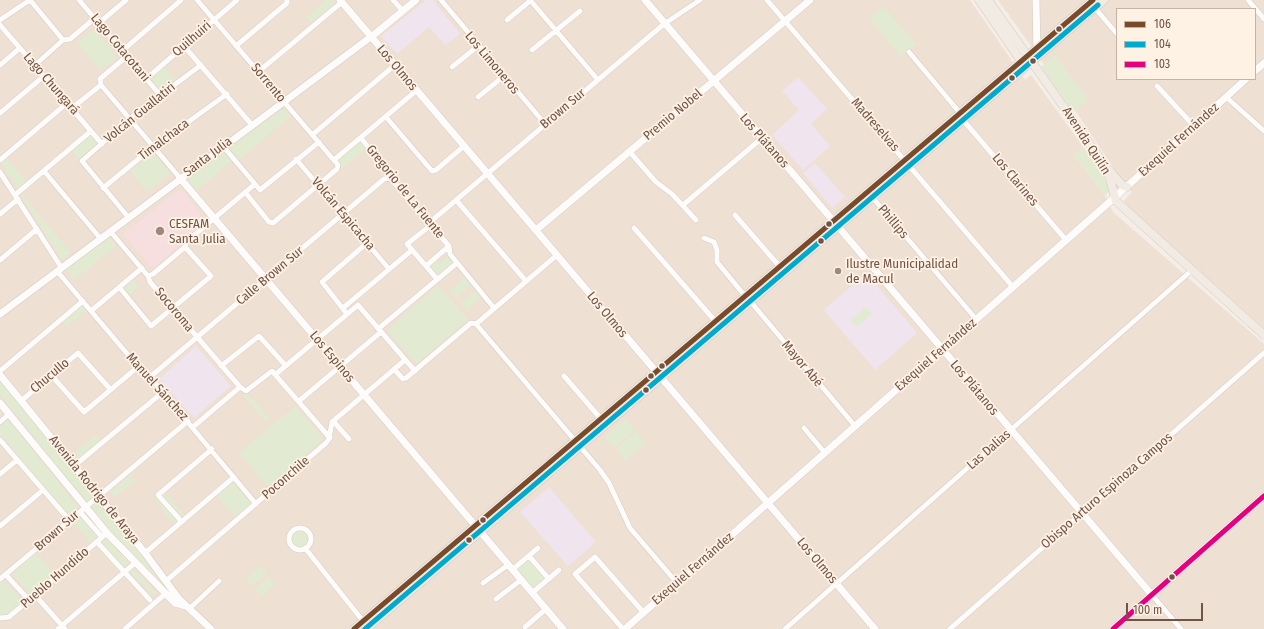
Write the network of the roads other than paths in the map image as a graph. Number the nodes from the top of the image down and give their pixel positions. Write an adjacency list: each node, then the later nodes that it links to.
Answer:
1 (30, 0): 30 (street); 40 (street)
2 (79, 0): 27 (street, Lago Cotacotani)
3 (126, 0): 34 (street)
4 (182, 0): 46 (street)
5 (197, 0): 31 (street, Sorrento)
6 (238, 0): 31 (street, Quilhuiri)
7 (287, 0): 42 (street)
8 (393, 0): 26 (street)
9 (416, 0): 26 (street, Santa Julia)
10 (441, 0): 43 (street, Los Limoneros)
11 (531, 0): 32 (street); 37 (street)
12 (645, 0): 35 (street, Los Plátanos)
13 (700, 0): 35 (street, Brown Sur)
14 (768, 0): 33 (street, Madreselvas)
15 (810, 0): 33 (street, Premio Nobel)
16 (979, 0): 28 (main road, Avenida Quilín)
17 (988, 0): 28 (main road, Avenida Quilín)
18 (1036, 0): 48 (street)
19 (1104, 0): 22 (main road)
20 (1248, 0): 23 (street)
21 (341, 1): 39 (street, Los Olmos); 58 (street)
22 (1094, 4): 38 (street); 48 (main road)
23 (1255, 8)
24 (1256, 9): 29 (street)
25 (580, 10): 37 (street)
26 (403, 11): 39 (street, Santa Julia)
27 (95, 18): 34 (street, Lago Cotacotani); 40 (street)
28 (996, 18): 50 (main road, Avenida Quilín)
29 (1264, 18)
30 (0, 20)
31 (214, 20): 41 (street, Quilhuiri); 42 (street, Sorrento)
32 (507, 20)
33 (785, 20): 64 (street, Premio Nobel); 96 (street, Madreselvas)
34 (99, 23): 46 (street, Lago Cotacotani)
35 (664, 24): 62 (street, Brown Sur); 64 (street, Los Plátanos)
36 (0, 25): 44 (street, Lago Chungará)
37 (556, 31): 45 (street); 62 (street)
38 (1116, 33)
39 (371, 37): 54 (street, Los Olmos); 72 (street, Santa Julia)
40 (63, 40): 52 (street)
41 (184, 46): 53 (street); 61 (street, Quilhuiri)
42 (236, 46): 58 (street, Sorrento)
43 (478, 46): 56 (street); 60 (street, Los Limoneros)
44 (20, 48): 52 (street, Lago Chungará); 55 (street)
45 (532, 50)
46 (122, 51): 49 (street, Lago Cotacotani)
47 (908, 52): 77 (street, Los Clarines)
48 (1037, 52): 50 (main road)
49 (127, 56): 61 (street, Lago Cotacotani); 65 (street)
50 (1027, 59): 77 (main road); 97 (main road, Avenida Quilín)
51 (1264, 62): 57 (street)
52 (34, 65): 59 (street, Lago Chungará)
53 (201, 65): 68 (street); 69 (street, Volcán Guallatiri)
54 (395, 65): 67 (street, Los Olmos); 84 (street)
55 (0, 66)
56 (452, 67)
57 (1256, 70)
58 (258, 72): 72 (street, Sorrento)
59 (44, 76): 73 (street, Lago Chungará); 75 (street)
60 (504, 76): 70 (street); 79 (street, Los Limoneros)
61 (146, 79): 69 (street, Lago Cotacotani)
62 (598, 80): 79 (street, Brown Sur)
63 (1245, 80): 71 (street, Exequiel Fernández)
64 (713, 81): 86 (street, Los Plátanos); 92 (street, Premio Nobel)
65 (101, 85): 74 (street); 78 (street, Los Espinos)
66 (1157, 86): 81 (street)
67 (417, 90): 76 (street); 90 (street, Los Olmos)
68 (227, 94): 80 (street); 91 (street, Timalchaca)
69 (160, 95): 78 (street, Volcán Guallatiri)
70 (478, 97)
71 (1226, 97): 81 (street, Exequiel Fernández); 83 (street)
72 (283, 101): 80 (street, Santa Julia); 84 (street, Sorrento)
73 (67, 103): 74 (street, Lago Chungará); 94 (street)
74 (72, 108): 82 (street, Lago Chungará)
75 (0, 113)
76 (386, 116): 85 (street); 90 (street)
77 (962, 116): 96 (main road); 127 (street, Los Clarines)
78 (130, 119): 88 (street, Volcán Guallatiri); 91 (street, Los Espinos)
79 (545, 124): 100 (street, Brown Sur)
80 (252, 125): 89 (street, Santa Julia)
81 (1194, 126): 105 (street, Exequiel Fernández)
82 (91, 131): 88 (street, Lago Chungará); 98 (street)
83 (1264, 131)
84 (312, 135): 87 (street, Sorrento)
85 (361, 138): 95 (street); 102 (street, Gregorio de La Fuente)
86 (762, 138): 112 (street); 120 (street, Los Plátanos)
87 (318, 142): 93 (street); 95 (street, Sorrento)
88 (102, 144): 106 (street, Volcán Guallatiri)
89 (223, 146): 101 (street, Santa Julia); 103 (street)
90 (464, 146): 100 (street, Los Olmos)
91 (154, 148): 101 (street, Los Espinos); 106 (street, Timalchaca)
92 (629, 151): 112 (street); 123 (street, Premio Nobel)
93 (296, 159): 103 (street); 104 (street, Volcán Espicacha)
94 (0, 160)
95 (334, 160): 104 (street, Sorrento)
96 (907, 163): 109 (main road); 120 (main road); 145 (street, Madreselvas)
97 (1106, 168): 105 (main road); 110 (main road, Avenida Quilín)
98 (44, 171): 108 (street); 125 (street)
99 (0, 172): 108 (street, Manuel Sánchez)
100 (487, 173): 111 (street, Brown Sur); 123 (street, Los Olmos)
101 (180, 178): 116 (street, Santa Julia); 117 (street, Los Espinos)
102 (390, 178): 114 (street, Calle Brown Sur); 119 (street, Gregorio de La Fuente)
103 (255, 184): 107 (street)
104 (318, 185): 107 (street); 114 (street, Volcán Espicacha)
105 (1127, 187): 110 (street, Exequiel Fernández)
106 (103, 188): 116 (street)
107 (245, 192): 117 (street)
108 (16, 197): 113 (street); 122 (street, Manuel Sánchez)
109 (872, 197): 120 (main road); 155 (street, Phillips)
110 (1114, 198): 127 (street, Exequiel Fernández); 140 (main road)
111 (456, 200): 119 (street, Brown Sur); 144 (street)
112 (683, 205): 118 (street)
113 (0, 214)
114 (342, 214): 128 (street, Volcán Espicacha); 142 (street, Calle Brown Sur)
115 (735, 215): 136 (street)
116 (128, 217): 124 (street, Santa Julia)
117 (214, 218): 130 (street); 142 (street, Los Espinos)
118 (696, 220)
119 (430, 224): 129 (street, Gregorio de La Fuente); 131 (street, Brown Sur)
120 (835, 224): 136 (main road); 147 (main road); 162 (street, Los Plátanos)
121 (634, 228): 157 (street)
122 (37, 229): 133 (street); 138 (street, Manuel Sánchez)
123 (536, 230): 132 (street, Los Olmos)
124 (110, 231): 125 (street, Santa Julia); 137 (street, Socoroma)
125 (100, 238): 138 (street, Santa Julia)
126 (704, 238): 147 (street, Mayor Abé)
127 (1066, 240): 145 (street, Exequiel Fernández)
128 (367, 243): 139 (street, Volcán Espicacha); 149 (street)
129 (449, 246): 134 (street, Gregorio de La Fuente); 135 (street, Gregorio de La Fuente)
130 (185, 247): 141 (street); 151 (street)
131 (412, 250): 135 (street); 139 (street)
132 (557, 255): 144 (street); 175 (street, Los Olmos)
133 (0, 260)
134 (457, 263): 143 (street); 150 (street, Gregorio de La Fuente)
135 (426, 266): 143 (street)
136 (780, 267): 147 (main road)
137 (142, 268): 141 (street, Socoroma); 146 (street)
138 (59, 269): 148 (street, Manuel Sánchez); 153 (street, Santa Julia)
139 (389, 269): 149 (street)
140 (1192, 270): 159 (main road); 193 (street, Las Dalias)
141 (148, 276): 151 (street, Socoroma)
142 (266, 279): 160 (street, Calle Brown Sur); 161 (street, Los Espinos)
143 (437, 279): 158 (street)
144 (526, 281): 150 (street)
145 (1013, 287): 155 (street, Exequiel Fernández)
146 (120, 288): 151 (street); 152 (street)
147 (748, 299): 157 (main road); 190 (street, Mayor Abé)
148 (83, 302): 152 (street, Manuel Sánchez); 170 (street)
149 (343, 308): 154 (street)
150 (494, 308): 156 (street)
151 (173, 309): 160 (street, Socoroma)
152 (91, 312): 165 (street, Manuel Sánchez)
153 (0, 314)
154 (347, 314): 158 (street); 161 (street)
155 (976, 319): 162 (street, Exequiel Fernández)
156 (476, 324): 171 (street); 197 (street)
157 (718, 324): 175 (main road)
158 (380, 330): 164 (street); 168 (street)
159 (1264, 335)
160 (197, 337): 166 (street, Socoroma); 177 (street, Calle Brown Sur)
161 (317, 340): 167 (street); 168 (street, Los Espinos)
162 (942, 350): 190 (street, Exequiel Fernández); 193 (street, Los Plátanos)
163 (1264, 353): 210 (street, Obispo Arturo Espinoza Campos)
164 (405, 360): 169 (street); 171 (street)
165 (139, 366): 177 (street, Manuel Sánchez); 179 (street)
166 (221, 366): 167 (street); 178 (street, Socoroma)
167 (286, 366): 172 (street)
168 (340, 367): 181 (street, Los Espinos); 183 (street)
169 (394, 369): 171 (street); 181 (street)
170 (0, 371)
171 (414, 371)
172 (276, 374): 178 (street); 183 (street)
173 (0, 375): 182 (street, Avenida Rodrigo de Araya)
174 (51, 375): 179 (street, Chucullo); 179 (street); 182 (street, Chucullo)
175 (659, 375): 186 (main road); 197 (main road); 207 (street, Los Olmos)
176 (564, 376): 186 (street)
177 (150, 377): 180 (street, Manuel Sánchez)
178 (240, 387): 191 (street)
179 (111, 390)
180 (163, 392): 187 (street, Manuel Sánchez); 201 (street)
181 (364, 395): 188 (street); 214 (street, Los Espinos)
182 (21, 401): 201 (street, Avenida Rodrigo de Araya)
183 (299, 401): 194 (street)
184 (0, 402): 185 (street, Avenida Rodrigo de Araya)
185 (9, 414): 189 (street); 209 (street, Avenida Rodrigo de Araya)
186 (601, 419): 197 (main road)
187 (188, 421): 191 (street, Manuel Sánchez); 205 (street, Brown Sur)
188 (333, 421): 194 (street); 195 (street)
189 (0, 422)
190 (855, 426): 199 (street, Exequiel Fernández)
191 (193, 427): 198 (street, Manuel Sánchez)
192 (804, 428): 199 (street)
193 (1010, 431): 210 (street, Los Plátanos); 233 (street, Las Dalias)
194 (330, 438): 208 (street, Poconchile)
195 (349, 439)
196 (0, 440): 200 (street)
197 (577, 444): 214 (main road); 232 (street)
198 (212, 450): 203 (street, Manuel Sánchez); 212 (street)
199 (825, 453): 207 (street, Exequiel Fernández)
200 (17, 460): 202 (street); 204 (street)
201 (74, 466): 205 (street, Avenida Rodrigo de Araya)
202 (0, 474)
203 (234, 478): 208 (street, Manuel Sánchez); 212 (street)
204 (43, 490): 211 (street); 213 (street)
205 (99, 496): 209 (street, Brown Sur); 219 (street, Avenida Rodrigo de Araya)
206 (1264, 496): 237 (street)
207 (768, 503): 232 (street, Exequiel Fernández); 233 (street, Los Olmos)
208 (256, 504): 229 (street, Poconchile)
209 (83, 510): 211 (street, Brown Sur); 215 (street, Avenida Rodrigo de Araya)
210 (1081, 513): 237 (street, Los Plátanos); 255 (street, Obispo Arturo Espinoza Campos)
211 (70, 521): 225 (street, Brown Sur)
212 (182, 522): 219 (street)
213 (0, 526)
214 (478, 529): 222 (street, Los Espinos); 245 (main road)
215 (105, 535): 216 (street, Pueblo Hundido); 221 (street, Avenida Rodrigo de Araya)
216 (97, 542): 224 (street); 236 (street, Pueblo Hundido)
217 (305, 548): 217 (street); 245 (street)
218 (538, 548): 220 (street)
219 (145, 553): 229 (street, Avenida Rodrigo de Araya)
220 (529, 556): 222 (street); 227 (street)
221 (134, 563): 224 (street); 235 (street, Avenida Rodrigo de Araya)
222 (510, 567): 228 (street, Los Espinos); 231 (street)
223 (559, 570): 227 (street)
224 (124, 572): 239 (street); 247 (street)
225 (6, 575): 226 (street, Brown Sur); 238 (street)
226 (0, 579)
227 (549, 579): 234 (street)
228 (521, 580): 234 (street, Los Espinos); 240 (street)
229 (166, 581): 241 (street, Avenida Rodrigo de Araya)
230 (219, 581): 241 (street)
231 (483, 583)
232 (677, 583): 243 (street, Exequiel Fernández)
233 (836, 584): 253 (street, Las Dalias); 254 (street, Los Olmos)
234 (532, 593): 242 (street, Los Espinos)
235 (165, 594): 241 (street, Avenida Rodrigo de Araya); 248 (street)
236 (35, 595): 238 (street, Pueblo Hundido); 247 (street)
237 (1152, 595): 256 (street); 257 (street, Los Plátanos)
238 (29, 600): 244 (street, Pueblo Hundido)
239 (150, 600)
240 (496, 600)
241 (187, 607): 249 (street, Avenida Rodrigo de Araya)
242 (546, 609): 246 (street); 251 (street, Los Espinos)
243 (644, 613): 252 (street, Exequiel Fernández); 252 (street)
244 (0, 618)
245 (368, 626): 250 (main road)
246 (525, 626)
247 (62, 628)
248 (125, 629)
249 (211, 629)
250 (354, 629)
251 (563, 629)
252 (624, 629)
253 (785, 629)
254 (875, 629)
255 (950, 629)
256 (1113, 629)
257 (1181, 629)

